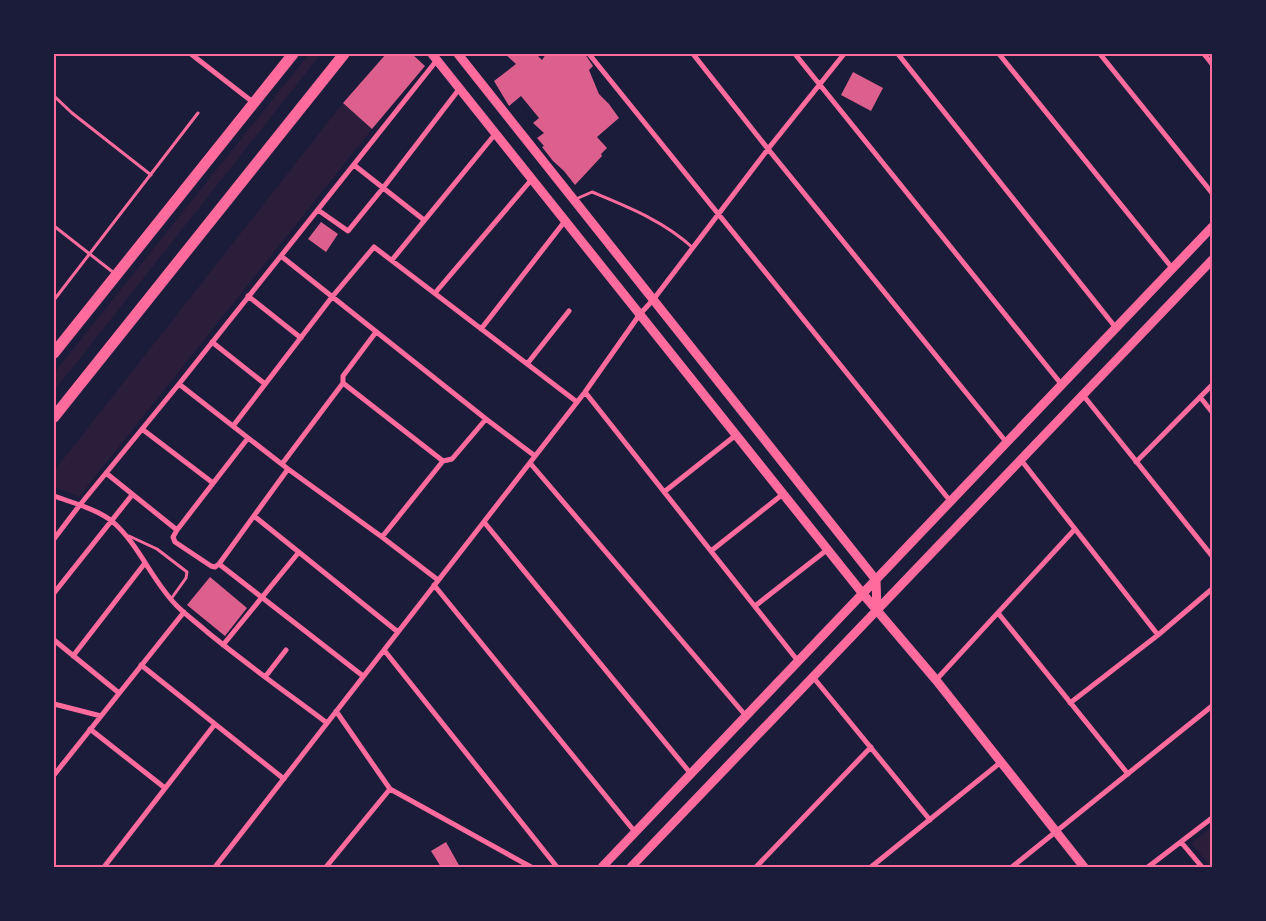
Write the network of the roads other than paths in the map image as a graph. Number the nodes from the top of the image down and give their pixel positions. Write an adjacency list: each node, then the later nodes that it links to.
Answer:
1 (191, 54): 18 (street)
2 (293, 54): 18 (highway)
3 (344, 54): 65 (highway)
4 (458, 54): 27 (street)
5 (589, 54): 29 (street)
6 (693, 54): 21 (street)
7 (795, 54): 15 (street)
8 (844, 54): 15 (street)
9 (898, 54): 48 (street)
10 (999, 54): 39 (street)
11 (1100, 54): 26 (street)
12 (1204, 54): 14 (street)
13 (435, 57): 16 (street); 22 (street)
14 (1212, 64)
15 (821, 85): 21 (street); 58 (street)
16 (460, 88): 20 (street); 25 (street)
17 (54, 96): 23 (lane)
18 (254, 104): 40 (highway)
19 (198, 113): 23 (lane)
20 (496, 133): 24 (street); 30 (street)
21 (768, 150): 29 (street); 71 (street)
22 (354, 165): 25 (street); 28 (street)
23 (151, 176): 35 (lane)
24 (532, 178): 31 (street); 41 (street)
25 (384, 188): 28 (street); 30 (street)
26 (1212, 193)
27 (575, 200): 34 (lane); 45 (street)
28 (318, 210): 36 (street)
29 (719, 214): 34 (street); 85 (street)
30 (424, 220): 37 (street)
31 (566, 220): 47 (street); 49 (street)
32 (54, 226): 35 (lane)
33 (1212, 227): 39 (street)
34 (694, 248): 45 (street)
35 (90, 254): 40 (lane); 44 (lane)
36 (281, 256): 42 (street); 43 (street)
37 (392, 260): 41 (street); 43 (street)
38 (1212, 260): 61 (street)
39 (1173, 269): 48 (street)
40 (117, 275): 53 (highway)
41 (435, 293): 49 (street)
42 (248, 296): 51 (street); 52 (street)
43 (332, 297): 50 (street); 51 (street)
44 (54, 300)
45 (653, 300): 47 (street); 101 (street)
46 (569, 311): 54 (street)
47 (640, 314): 60 (street); 69 (street)
48 (1116, 328): 58 (street)
49 (481, 329): 54 (street)
50 (376, 332): 55 (street); 66 (street)
51 (300, 338): 57 (street)
52 (212, 342): 56 (street); 57 (street)
53 (54, 354)
54 (527, 364): 63 (street)
55 (343, 383): 74 (street); 77 (street)
56 (179, 384): 67 (street); 68 (street)
57 (265, 384): 67 (street)
58 (1062, 385): 71 (street)
59 (1212, 385): 62 (street)
60 (585, 392): 63 (street); 81 (street)
61 (1083, 396): 73 (street); 75 (street)
62 (1200, 397): 64 (street); 75 (street)
63 (577, 402): 72 (street)
64 (1212, 412)
65 (54, 417)
66 (486, 419): 72 (street); 74 (street)
67 (233, 426): 70 (street)
68 (142, 429): 79 (street); 80 (street)
69 (736, 435): 81 (street); 83 (street)
70 (248, 438): 77 (street); 80 (street)
71 (1007, 442): 85 (street)
72 (535, 456): 76 (street)
73 (1021, 460): 90 (street); 109 (street)
74 (443, 461): 93 (street)
75 (1136, 462): 98 (street)
76 (530, 463): 89 (street); 131 (street)
77 (282, 464): 78 (street)
78 (288, 469): 87 (street); 93 (street)
79 (106, 473): 82 (street); 86 (street)
80 (213, 483): 91 (street)
81 (664, 492): 96 (street)
82 (132, 494): 88 (street); 91 (street)
83 (783, 494): 95 (street); 96 (street)
84 (54, 496): 86 (street)
85 (950, 502): 101 (street)
86 (79, 506): 88 (street); 94 (street)
87 (254, 516): 97 (street); 100 (street)
88 (111, 521): 92 (street); 104 (street)
89 (484, 522): 102 (street); 137 (street)
90 (1075, 529): 111 (street); 113 (street)
91 (177, 530): 100 (street)
92 (125, 535): 99 (street); 107 (lane)
93 (382, 537): 102 (street)
94 (54, 539)
95 (828, 550): 105 (street); 108 (street)
96 (711, 551): 108 (street)
97 (298, 552): 106 (street); 112 (street)
98 (1212, 556)
99 (145, 563): 107 (street); 118 (street)
100 (220, 564): 106 (street)
101 (876, 580): 105 (street); 109 (street)
102 (436, 583): 112 (street); 145 (street)
103 (1212, 589): 113 (street)
104 (54, 593)
105 (863, 594): 109 (street); 119 (street)
106 (262, 597): 115 (street); 121 (street)
107 (170, 599): 110 (street)
108 (755, 606): 119 (street)
109 (877, 610): 122 (street); 124 (street)
110 (184, 612): 115 (street); 120 (street)
111 (998, 613): 124 (street); 126 (street)
112 (398, 632): 117 (street)
113 (1158, 634): 126 (street)
114 (54, 640): 118 (street)
115 (223, 645): 123 (street)
116 (286, 650): 123 (street)
117 (384, 650): 121 (street); 152 (street)
118 (73, 656): 125 (street)
119 (798, 661): 131 (street)
120 (142, 665): 125 (street); 133 (street)
121 (363, 676): 129 (street)
122 (814, 676): 135 (street); 154 (street)
123 (265, 677): 132 (street)
124 (936, 680): 136 (street)
125 (119, 693): 130 (street)
126 (1070, 703): 138 (street)
127 (54, 704): 130 (street)
128 (1212, 706): 138 (street)
129 (336, 711): 132 (street); 142 (street)
130 (101, 716): 134 (street)
131 (746, 716): 137 (street)
132 (327, 723): 140 (street)
133 (215, 724): 140 (street); 141 (street)
134 (90, 729): 139 (street); 141 (street)
135 (871, 747): 144 (street); 155 (street)
136 (1001, 762): 144 (street); 146 (street)
137 (691, 774): 145 (street)
138 (1128, 774): 146 (street)
139 (54, 775)
140 (284, 779): 149 (street)
141 (165, 788): 148 (street)
142 (390, 789): 150 (street); 151 (street)
143 (1212, 818): 147 (street)
144 (930, 820): 156 (street)
145 (635, 832): 153 (street)
146 (1056, 832): 157 (street); 158 (street)
147 (1181, 842): 159 (street); 160 (street)
148 (104, 867)
149 (214, 867)
150 (326, 867)
151 (531, 867)
152 (557, 867)
153 (602, 867)
154 (631, 867)
155 (756, 867)
156 (871, 867)
157 (1012, 867)
158 (1084, 867)
159 (1148, 867)
160 (1202, 867)

